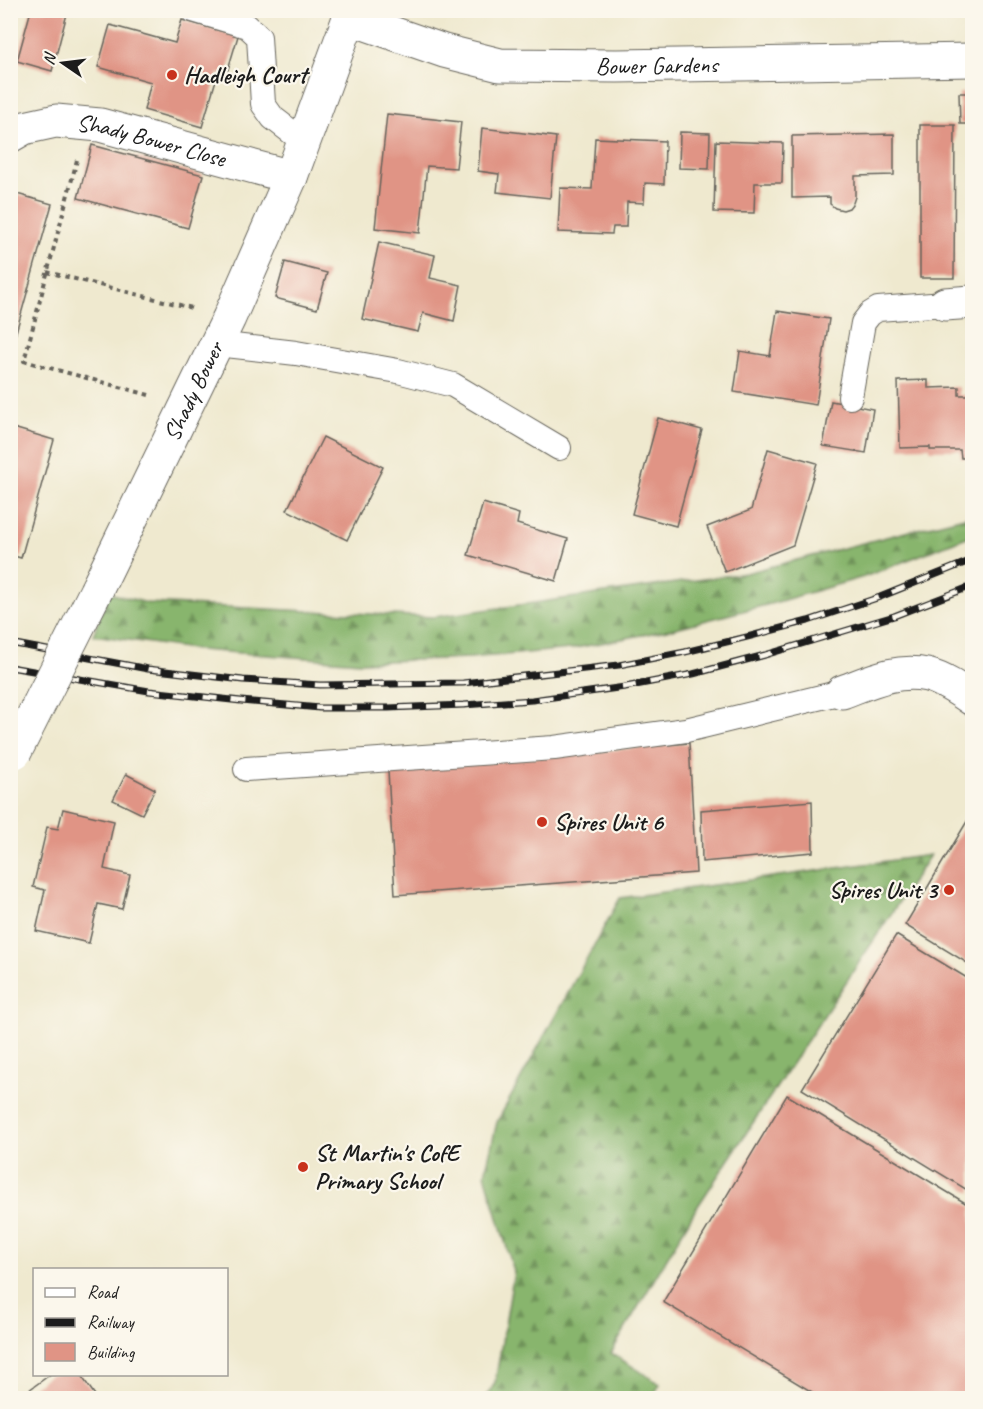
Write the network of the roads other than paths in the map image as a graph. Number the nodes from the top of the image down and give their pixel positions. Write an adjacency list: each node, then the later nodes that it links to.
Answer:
1 (193, 10): 5 (lane)
2 (350, 14): 3 (street, Bower Gardens); 5 (street, Shady Bower)
3 (972, 60)
4 (10, 136): 6 (street, Shady Bower Close)
5 (303, 141): 6 (street, Shady Bower)
6 (291, 177): 8 (street, Shady Bower)
7 (959, 303): 9 (lane)
8 (223, 331): 10 (lane); 13 (street, Shady Bower, bridge)
9 (850, 397)
10 (559, 448)
11 (842, 692): 12 (street); 14 (lane)
12 (972, 699)
13 (13, 756)
14 (246, 769)

